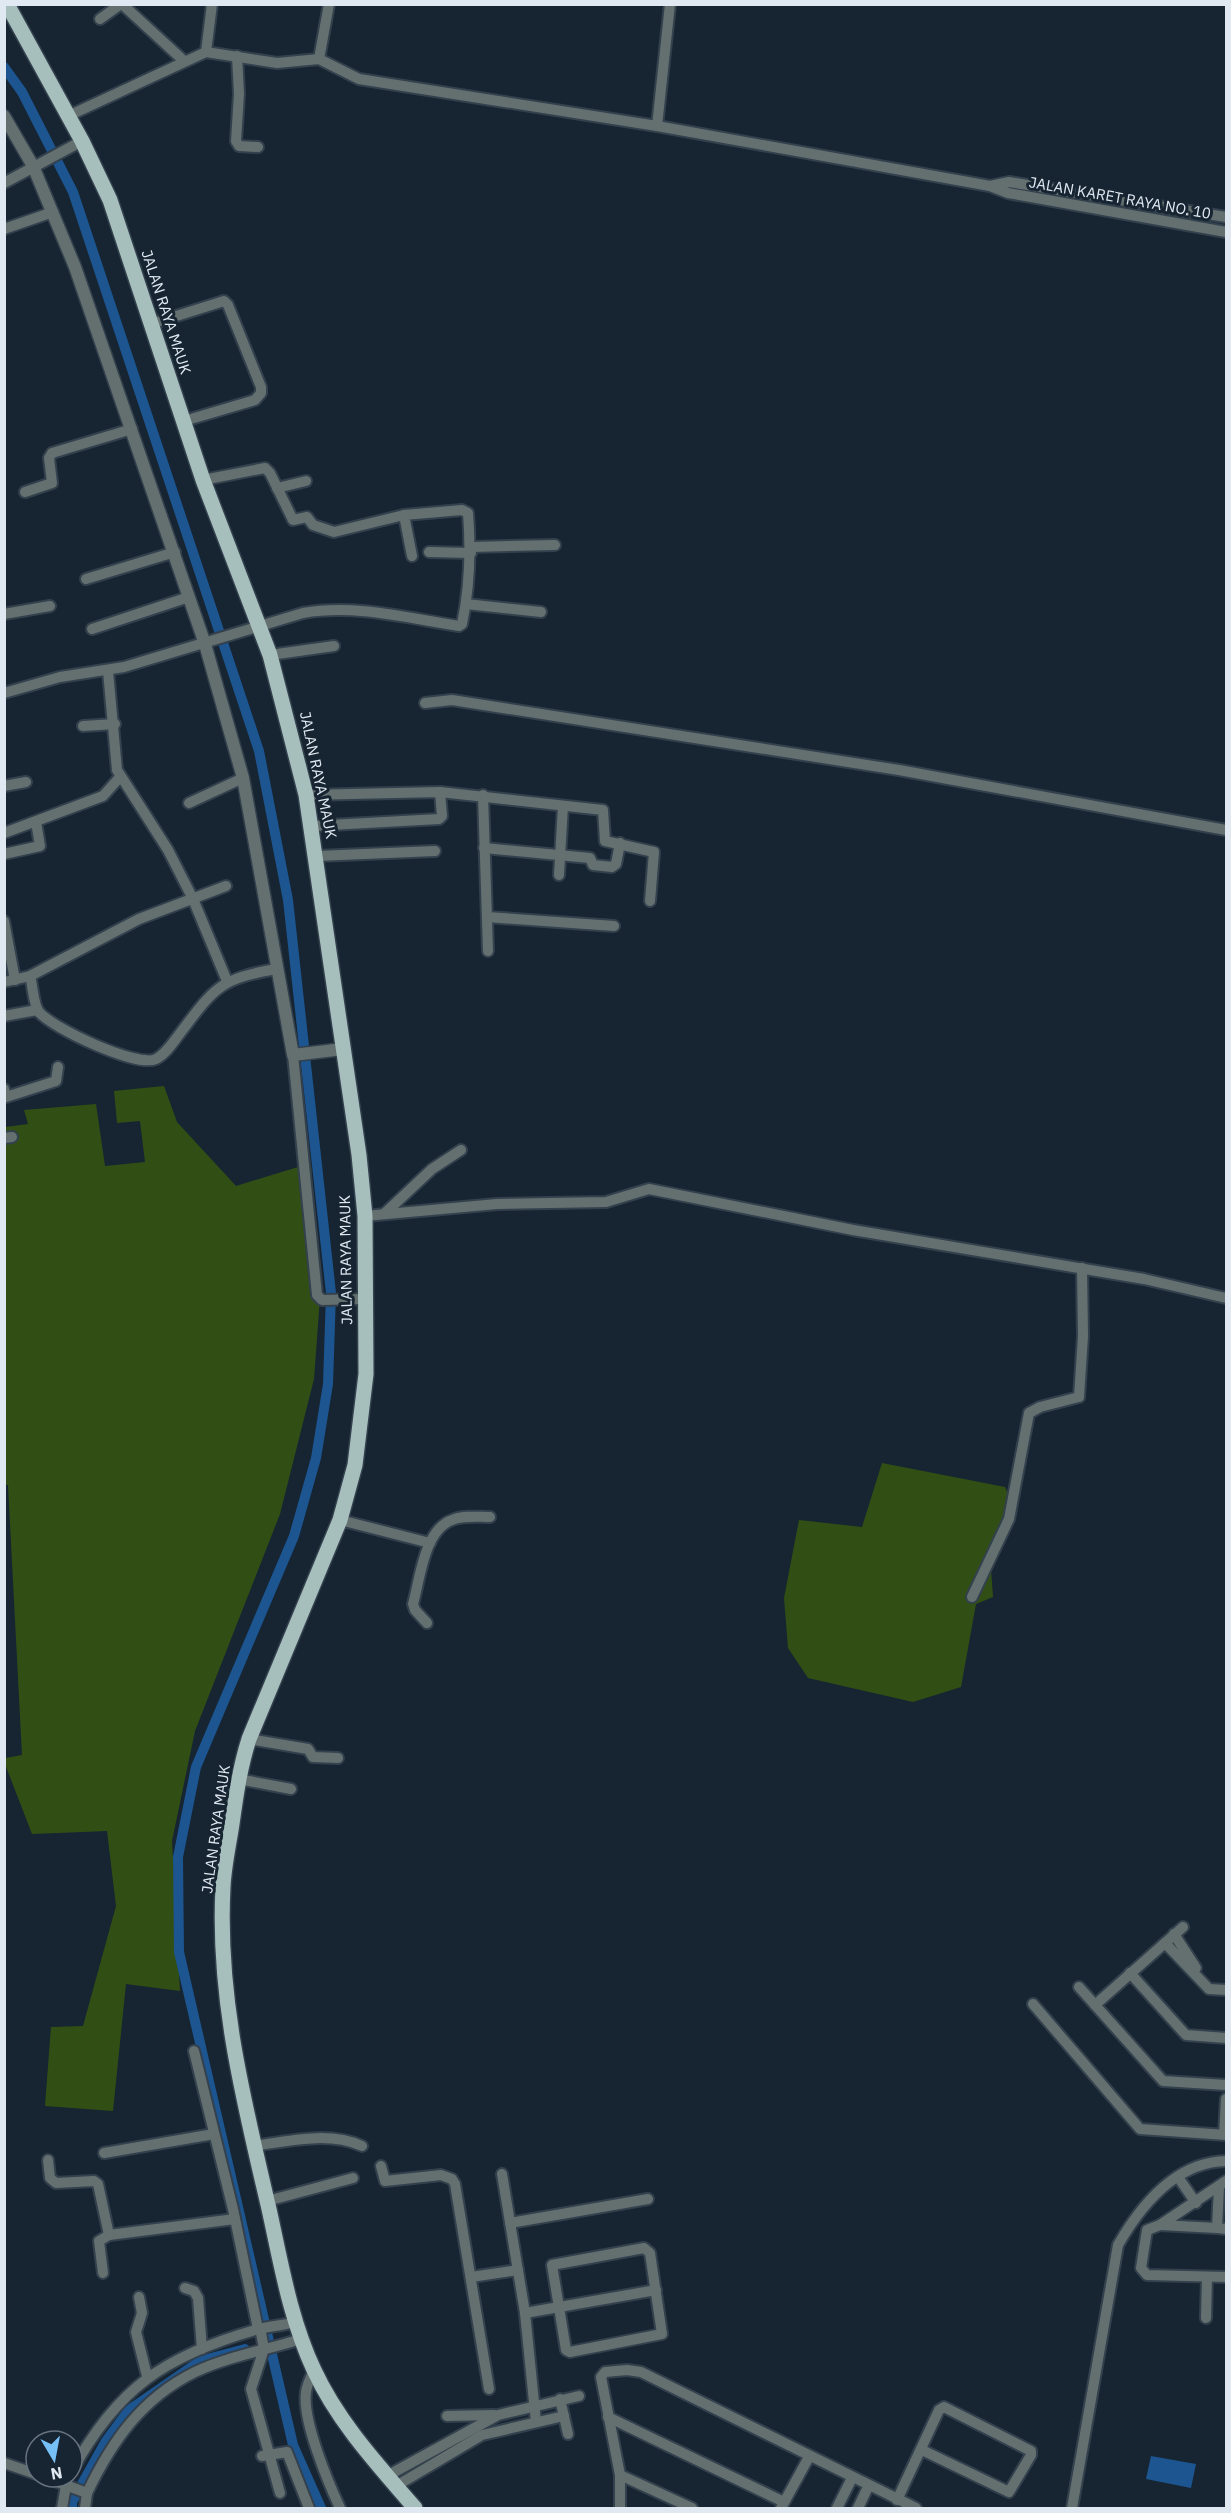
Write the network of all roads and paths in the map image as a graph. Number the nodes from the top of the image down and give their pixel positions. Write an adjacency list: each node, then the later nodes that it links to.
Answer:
1 (7, 4): 12 (main road, JALAN RAYA MAUK)
2 (121, 4): 6 (street); 10 (street)
3 (212, 4): 7 (street)
4 (329, 4): 9 (street)
5 (669, 4): 13 (street)
6 (100, 19)
7 (206, 52): 8 (street); 10 (street)
8 (237, 56): 9 (street); 15 (street)
9 (319, 59): 13 (street)
10 (184, 61): 12 (street)
11 (4, 116): 16 (street)
12 (68, 116): 14 (main road, JALAN RAYA MAUK)
13 (657, 126): 18 (street)
14 (79, 143): 16 (street); 23 (main road, JALAN RAYA MAUK)
15 (258, 147)
16 (36, 165): 17 (street); 19 (street)
17 (4, 183)
18 (1008, 188): 20 (street, JALAN KARET RAYA NO. 10); 22 (street, JALAN KARET RAYA NO. 10)
19 (53, 212): 21 (street); 25 (street)
20 (1227, 217)
21 (4, 229)
22 (1227, 232)
23 (151, 324): 24 (main road, JALAN RAYA MAUK); 24 (street)
24 (184, 421): 26 (main road, JALAN RAYA MAUK)
25 (132, 429): 29 (street); 33 (street)
26 (203, 480): 28 (street); 42 (main road, JALAN RAYA MAUK)
27 (306, 481): 28 (street)
28 (277, 488): 30 (street)
29 (25, 492)
30 (405, 515): 32 (street); 35 (street)
31 (555, 545): 32 (street)
32 (471, 550): 34 (street); 38 (street)
33 (175, 552): 36 (street); 37 (street)
34 (429, 552)
35 (412, 556)
36 (86, 579)
37 (189, 597): 43 (street); 44 (street)
38 (466, 604): 40 (street); 42 (street)
39 (50, 606): 41 (street)
40 (541, 612)
41 (4, 614)
42 (256, 628): 44 (street); 46 (main road, JALAN RAYA MAUK)
43 (92, 629)
44 (208, 643): 47 (street); 53 (street)
45 (334, 646): 46 (street)
46 (270, 655): 57 (main road, JALAN RAYA MAUK)
47 (108, 670): 48 (street); 50 (street)
48 (4, 693)
49 (425, 702): 63 (street)
50 (115, 724): 51 (street); 52 (street)
51 (83, 726)
52 (120, 777): 61 (street); 73 (street)
53 (243, 778): 59 (street); 79 (street)
54 (26, 782): 55 (street)
55 (4, 786)
56 (440, 792): 57 (street); 58 (street); 62 (street)
57 (306, 795): 62 (main road, JALAN RAYA MAUK)
58 (483, 795): 60 (street); 66 (street)
59 (189, 803)
60 (563, 806): 65 (street); 69 (street)
61 (36, 822): 64 (street); 68 (street)
62 (312, 826): 70 (main road, JALAN RAYA MAUK)
63 (1227, 830)
64 (4, 833)
65 (620, 843): 69 (street); 74 (street)
66 (484, 848): 69 (street); 75 (street)
67 (435, 851): 70 (street)
68 (4, 854)
69 (560, 854): 71 (street)
70 (317, 856): 85 (main road, JALAN RAYA MAUK)
71 (559, 875)
72 (226, 886): 73 (street)
73 (193, 899): 80 (street); 82 (street)
74 (650, 901)
75 (487, 917): 77 (street); 78 (street)
76 (4, 921): 81 (street)
77 (614, 926)
78 (488, 951)
79 (276, 969): 82 (street); 86 (street)
80 (30, 976): 81 (street); 83 (street)
81 (10, 981)
82 (227, 981): 83 (street)
83 (38, 1010): 84 (street)
84 (4, 1016)
85 (338, 1050): 86 (street); 91 (main road, JALAN RAYA MAUK)
86 (296, 1055): 94 (street)
87 (58, 1067): 88 (street)
88 (5, 1093)
89 (461, 1150): 90 (street)
90 (384, 1214): 91 (street); 92 (street)
91 (365, 1216): 94 (main road, JALAN RAYA MAUK)
92 (1082, 1269): 93 (street); 98 (street)
93 (1227, 1298)
94 (361, 1299): 96 (main road, JALAN RAYA MAUK)
95 (490, 1517): 97 (street)
96 (340, 1520): 97 (street); 100 (main road, JALAN RAYA MAUK)
97 (430, 1543): 99 (street)
98 (972, 1597)
99 (427, 1623)
100 (249, 1739): 101 (street); 102 (main road, JALAN RAYA MAUK)
101 (338, 1758)
102 (238, 1779): 103 (street); 117 (main road, JALAN RAYA MAUK)
103 (291, 1789)
104 (1165, 1943): 105 (street); 107 (street); 107 (street)
105 (1130, 1973): 110 (street); 111 (street)
106 (1079, 1987): 110 (street)
107 (1209, 1989): 108 (street)
108 (1227, 1990)
109 (1032, 2004): 116 (street)
110 (1095, 2005): 113 (street)
111 (1227, 2038)
112 (194, 2051): 115 (street)
113 (1227, 2085)
114 (1227, 2098): 116 (street)
115 (214, 2134): 119 (street); 130 (street)
116 (1225, 2134)
117 (254, 2146): 118 (street); 128 (main road, JALAN RAYA MAUK)
118 (362, 2146)
119 (104, 2153)
120 (48, 2160): 134 (street)
121 (1227, 2161): 124 (street)
122 (381, 2166): 137 (street)
123 (502, 2174): 131 (street)
124 (1178, 2177): 129 (street); 190 (street)
125 (353, 2178): 128 (street)
126 (1223, 2184): 129 (street); 133 (street)
127 (648, 2199): 131 (street)
128 (267, 2201): 146 (main road, JALAN RAYA MAUK)
129 (1196, 2203): 132 (street)
130 (235, 2219): 134 (street); 147 (street)
131 (510, 2223): 135 (street)
132 (1160, 2225): 133 (street); 138 (street)
133 (1222, 2229)
134 (109, 2235): 136 (street)
135 (518, 2270): 137 (street); 144 (street)
136 (103, 2273)
137 (471, 2277): 153 (street)
138 (1207, 2277): 139 (street); 145 (street)
139 (1227, 2277)
140 (185, 2288): 150 (street)
141 (656, 2290): 143 (street); 143 (street); 143 (street)
142 (139, 2297): 152 (street)
143 (558, 2307): 144 (street)
144 (525, 2313): 156 (street)
145 (1206, 2318)
146 (292, 2323): 147 (street); 148 (main road, JALAN RAYA MAUK)
147 (260, 2330): 149 (street); 150 (street)
148 (296, 2341): 149 (street); 151 (main road, JALAN RAYA MAUK)
149 (265, 2348): 166 (street); 176 (street)
150 (202, 2349): 152 (street)
151 (314, 2370): 172 (main road, JALAN RAYA MAUK); 183 (street)
152 (147, 2376): 164 (street)
153 (489, 2389)
154 (579, 2396): 155 (street)
155 (560, 2399): 156 (street); 159 (street)
156 (535, 2404): 157 (street); 161 (street)
157 (498, 2415): 158 (street); 162 (street)
158 (447, 2416)
159 (564, 2416): 161 (street); 163 (street)
160 (608, 2417): 167 (street); 170 (street); 179 (street)
161 (536, 2422): 162 (street)
162 (480, 2430): 172 (street)
163 (568, 2434)
164 (84, 2449)
165 (922, 2450): 165 (street); 178 (street)
166 (266, 2455): 177 (street); 182 (street)
167 (809, 2457): 171 (street); 179 (street)
168 (4, 2463): 169 (street)
169 (24, 2470)
170 (620, 2475): 185 (street); 186 (street)
171 (852, 2478): 173 (street); 187 (street)
172 (392, 2481): 184 (main road, JALAN RAYA MAUK)
173 (868, 2487): 178 (street); 188 (street)
174 (66, 2489): 180 (street)
175 (80, 2489): 176 (street)
176 (85, 2492): 181 (street)
177 (280, 2493)
178 (897, 2500): 189 (street)
179 (783, 2505)
180 (62, 2508)
181 (85, 2508)
182 (309, 2508)
183 (340, 2508)
184 (415, 2508)
185 (620, 2508)
186 (692, 2508)
187 (837, 2508)
188 (858, 2508)
189 (916, 2508)
190 (1072, 2508)

